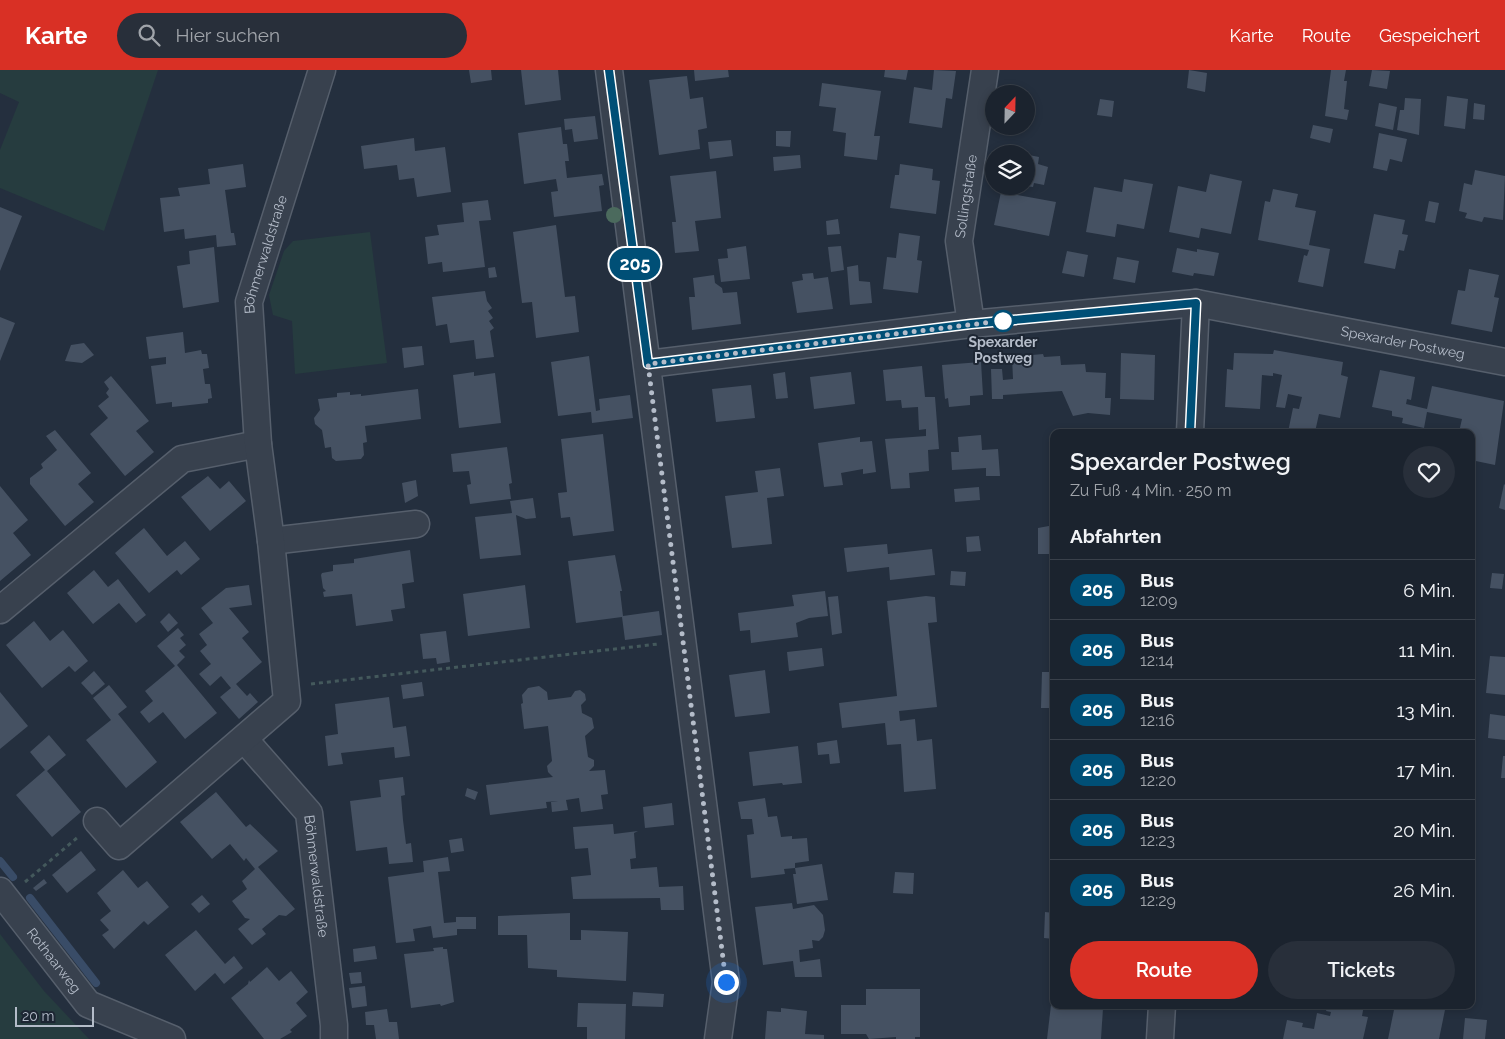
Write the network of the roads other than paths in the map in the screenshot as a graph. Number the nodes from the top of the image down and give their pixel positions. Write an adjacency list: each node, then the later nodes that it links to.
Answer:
1 (322, 70): 9 (street, Böhmerwaldstraße)
2 (609, 70): 7 (street)
3 (985, 70): 5 (street, Sollingstraße)
4 (1196, 303): 5 (street, Spexarder Postweg); 6 (street, Spexarder Postweg); 8 (street)
5 (971, 324): 7 (street, Spexarder Postweg)
6 (1505, 362)
7 (648, 364): 19 (street)
8 (1190, 429)
9 (258, 444): 11 (street, Böhmerwaldstraße); 12 (street)
10 (416, 524): 11 (street)
11 (270, 541): 13 (street, Böhmerwaldstraße)
12 (0, 610)
13 (244, 739): 14 (street, Böhmerwaldstraße); 18 (street, Böhmerwaldstraße)
14 (97, 821)
15 (3, 895): 17 (street, Rothaarweg)
16 (1162, 1009): 20 (street)
17 (172, 1039)
18 (334, 1039)
19 (718, 1039)
20 (1160, 1039)

